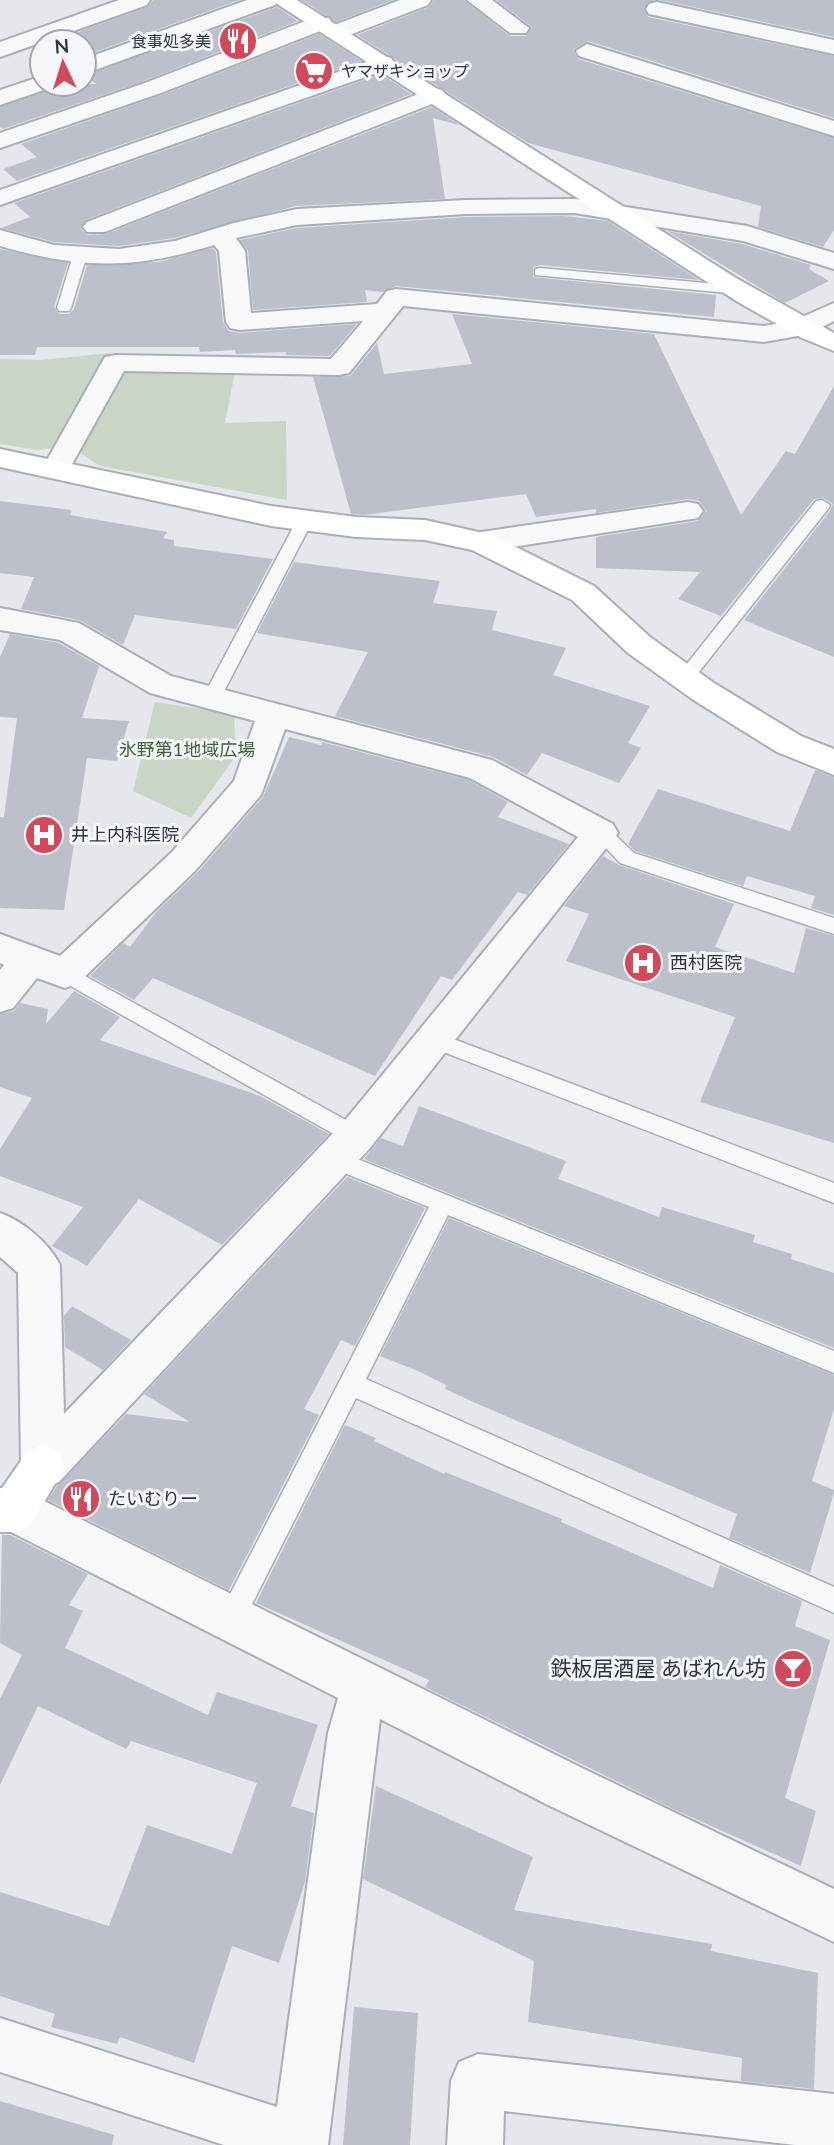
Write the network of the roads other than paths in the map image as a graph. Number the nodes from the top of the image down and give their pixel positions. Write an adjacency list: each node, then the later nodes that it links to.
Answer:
1 (139, 0): 10 (street)
2 (267, 0): 12 (street)
3 (282, 0): 7 (street)
4 (420, 0): 7 (street)
5 (478, 0): 8 (street)
6 (657, 9): 9 (street)
7 (329, 28): 13 (street); 18 (street)
8 (519, 29)
9 (834, 47)
10 (0, 50)
11 (587, 51): 17 (street)
12 (98, 62)
13 (383, 63): 15 (street); 19 (street)
14 (28, 88): 16 (street)
15 (434, 95): 20 (street); 21 (street)
16 (0, 98)
17 (834, 129)
18 (0, 141)
19 (0, 198)
20 (608, 209): 21 (street); 25 (street); 27 (street)
21 (192, 223): 22 (street); 24 (street); 29 (street)
22 (96, 227)
23 (0, 238): 24 (street)
24 (80, 255): 28 (lane)
25 (834, 261)
26 (540, 272): 27 (lane)
27 (739, 290): 31 (street)
28 (64, 308)
29 (385, 311): 31 (street); 34 (street)
30 (834, 311): 31 (street)
31 (800, 328): 32 (street)
32 (834, 343)
33 (0, 458): 34 (street)
34 (56, 469): 37 (street)
35 (822, 505): 40 (lane)
36 (688, 511): 38 (street)
37 (305, 520): 38 (street); 41 (lane)
38 (481, 542): 40 (street)
39 (0, 620): 41 (street)
40 (685, 678): 43 (street)
41 (212, 697): 42 (street)
42 (274, 714): 44 (street); 47 (street)
43 (834, 763)
44 (601, 833): 45 (lane); 49 (street)
45 (834, 926)
46 (15, 955): 47 (street); 48 (street)
47 (65, 973): 50 (lane)
48 (0, 997)
49 (436, 1040): 50 (street); 51 (lane)
50 (345, 1148): 52 (lane); 56 (street)
51 (834, 1193)
52 (443, 1203): 54 (lane); 55 (lane)
53 (0, 1231): 56 (street)
54 (834, 1362)
55 (351, 1384): 58 (lane); 59 (lane)
56 (43, 1467): 57 (street)
57 (7, 1510): 59 (street)
58 (834, 1600)
59 (231, 1619): 60 (street)
60 (366, 1685): 61 (street); 64 (street)
61 (834, 1916)
62 (0, 2045): 64 (street)
63 (834, 2122): 65 (street)
64 (300, 2144)
65 (475, 2145)

